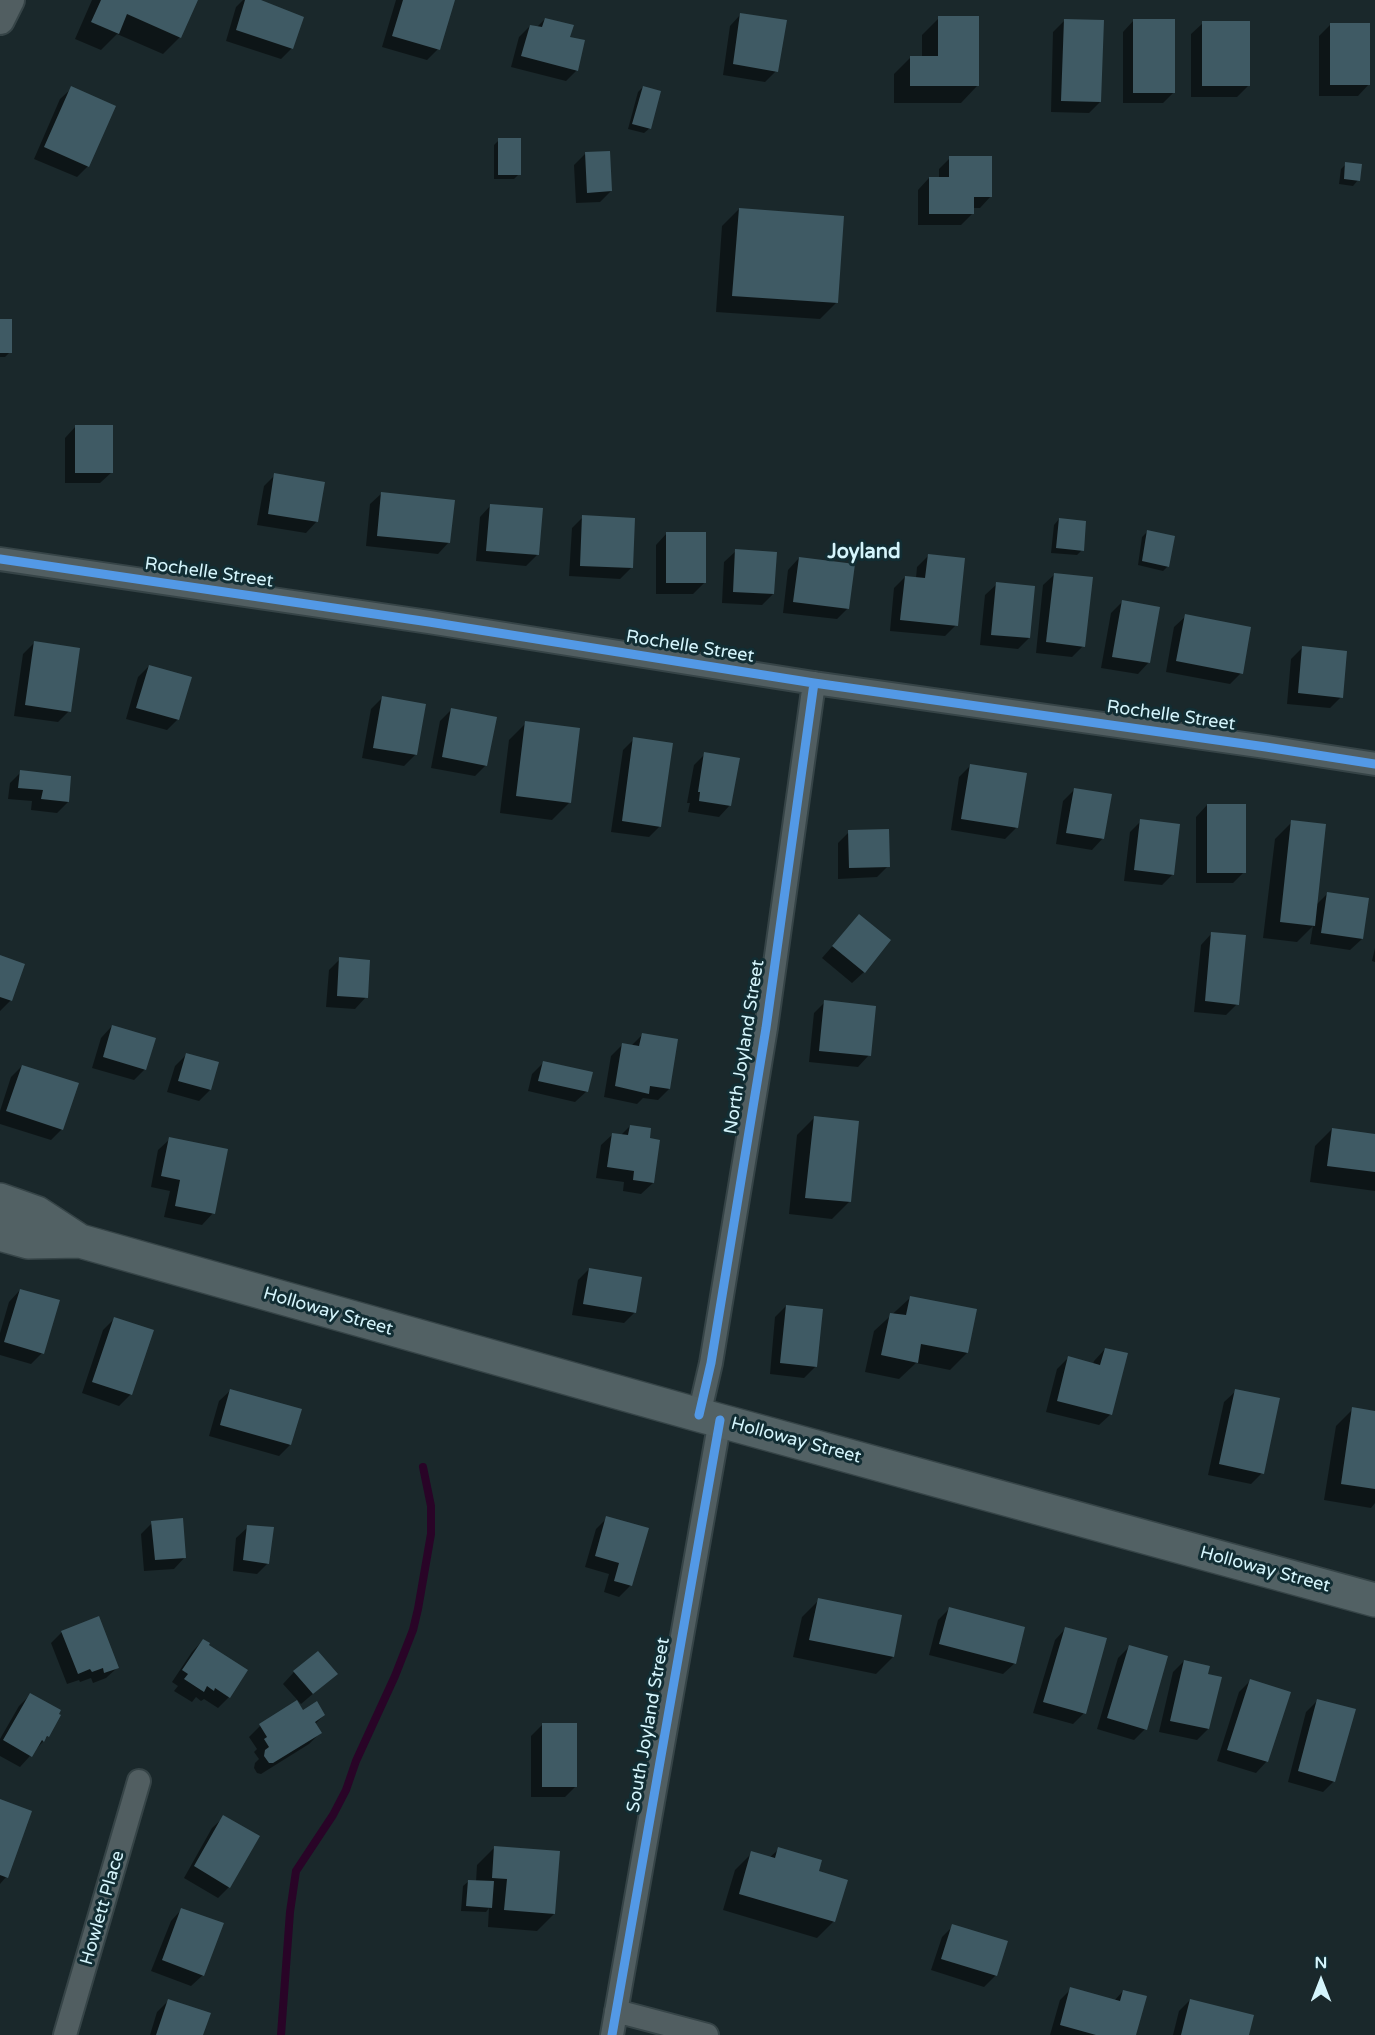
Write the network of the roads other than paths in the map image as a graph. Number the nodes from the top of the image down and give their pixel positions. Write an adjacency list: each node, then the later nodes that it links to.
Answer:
1 (10, 0): 2 (street)
2 (0, 20)
3 (0, 559): 4 (street, Rochelle Street)
4 (814, 683): 5 (street, Rochelle Street); 9 (street, North Joyland Street)
5 (1375, 764)
6 (0, 1200): 8 (highway, Holloway Street)
7 (0, 1234): 8 (highway, Holloway Street)
8 (80, 1241): 9 (highway, Holloway Street)
9 (710, 1418): 10 (highway, Holloway Street); 12 (street, South Joyland Street)
10 (1375, 1600)
11 (139, 1781): 13 (street, Howlett Place)
12 (616, 2011): 14 (street, South Joyland Street); 15 (street)
13 (65, 2035)
14 (612, 2035)
15 (707, 2035)

